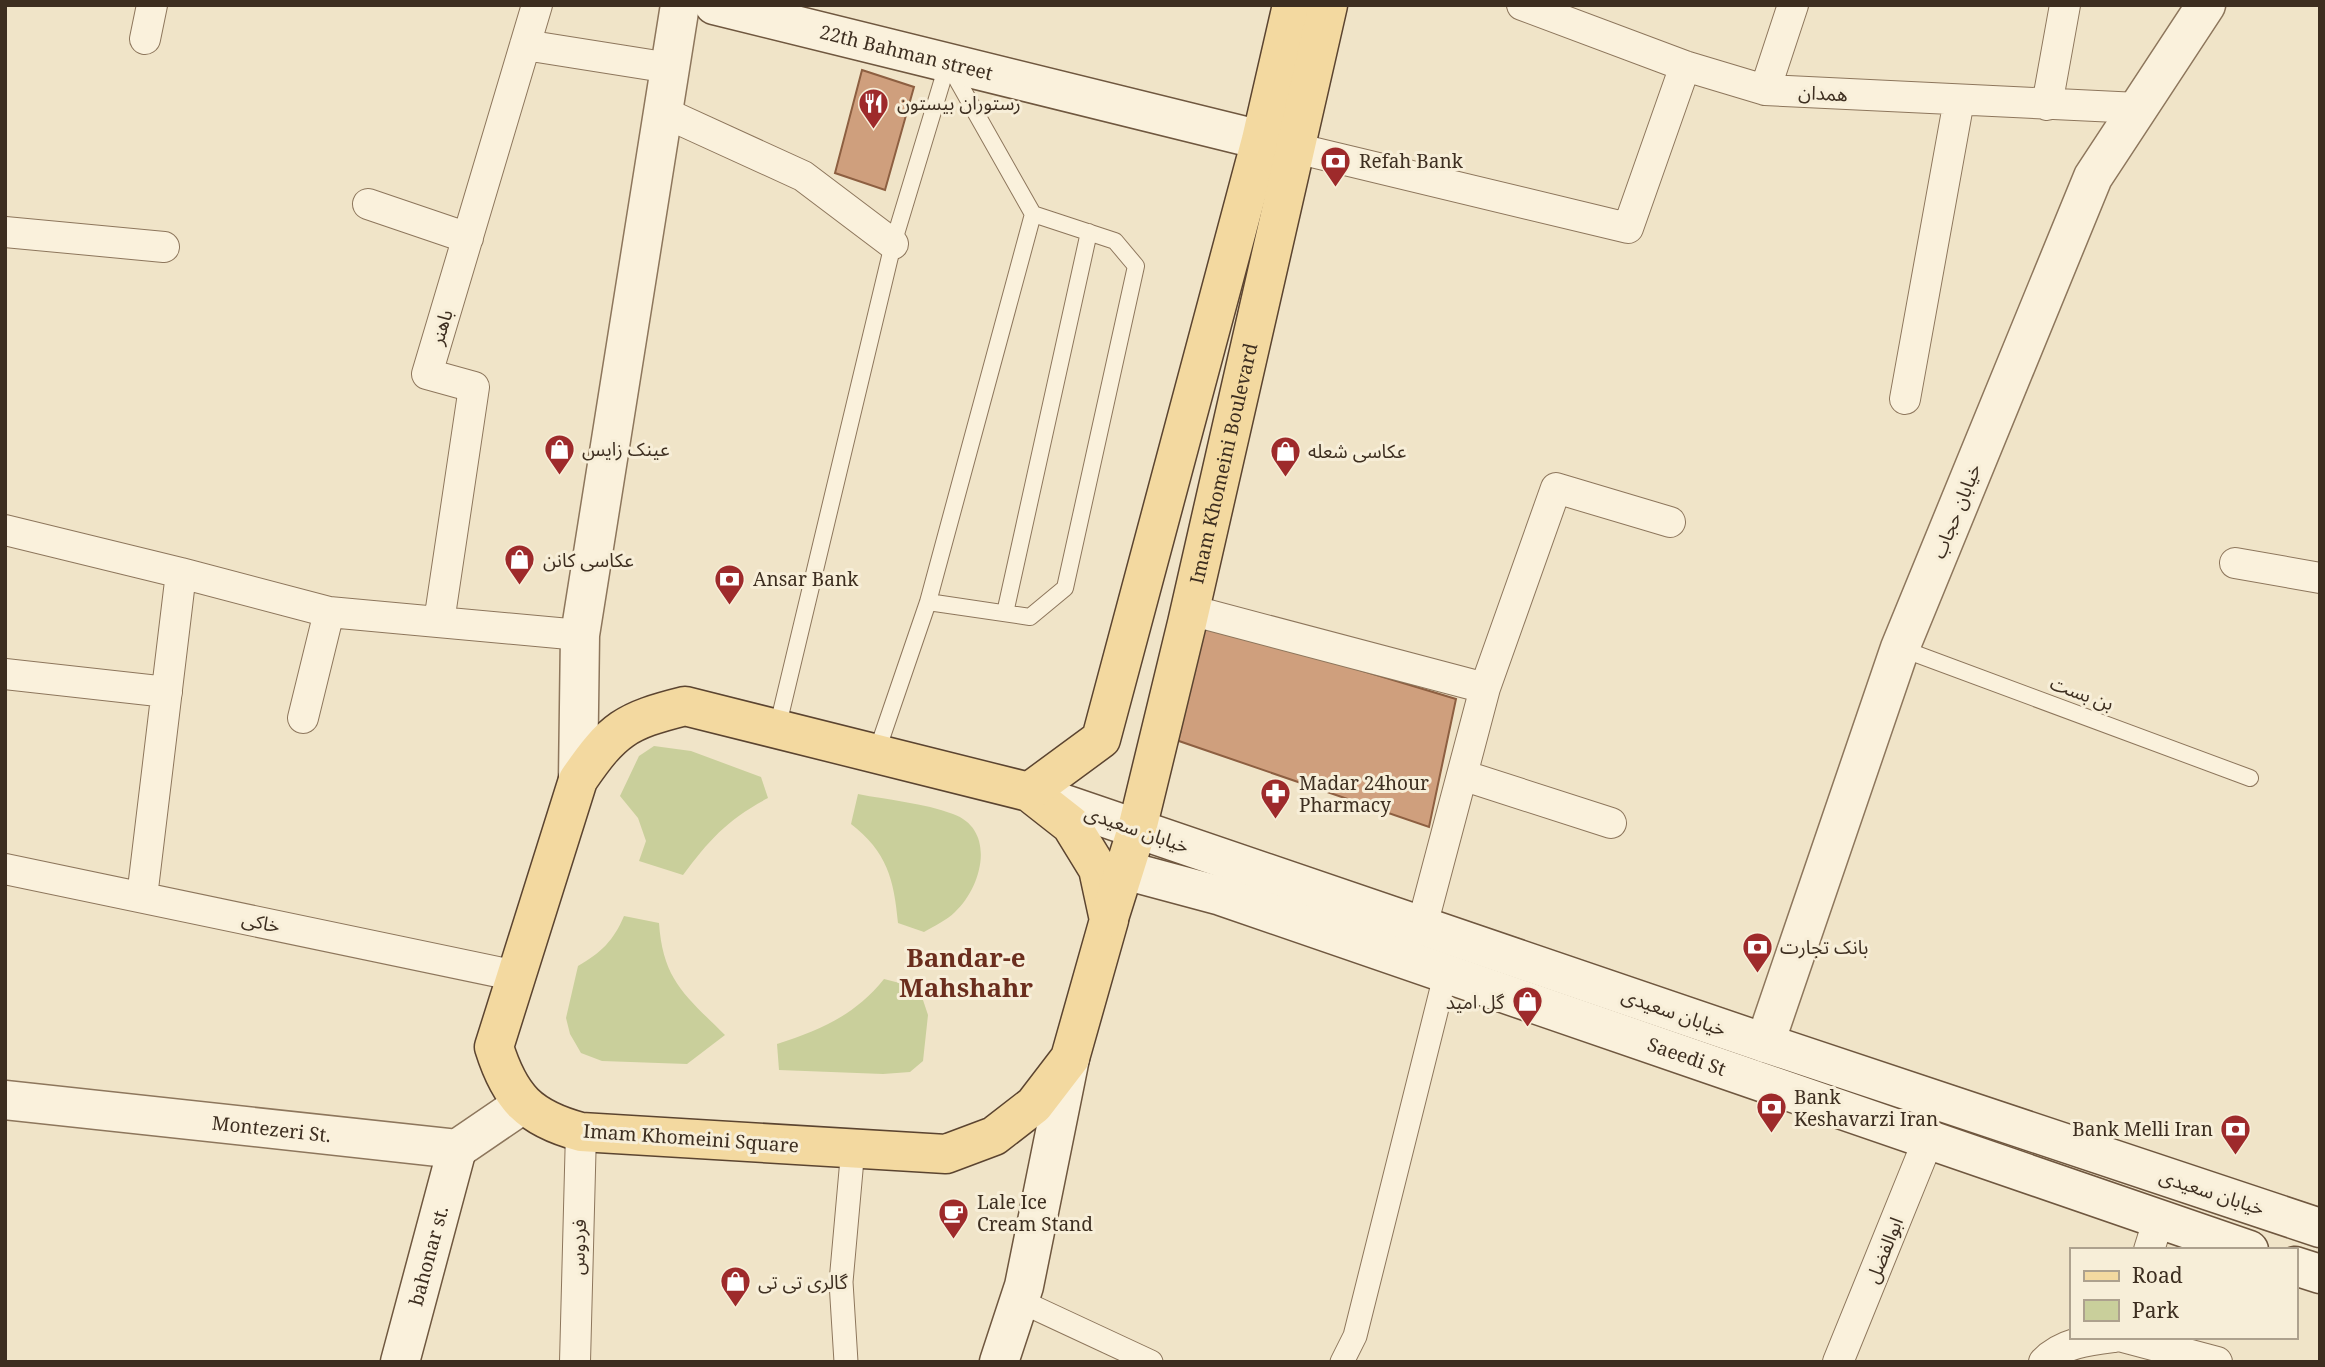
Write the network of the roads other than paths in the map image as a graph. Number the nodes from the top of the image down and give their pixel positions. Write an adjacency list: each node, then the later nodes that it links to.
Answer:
1 (152, 5): 11 (street)
2 (537, 5): 12 (street, باهنر)
3 (680, 5): 15 (main road)
4 (714, 5): 13 (main road, 22th Bahman street)
5 (1292, 5): 21 (main road, Imam Khomeini Boulevard)
6 (1328, 5): 21 (main road, Imam Khomeini Boulevard)
7 (1522, 5): 14 (street, همدان)
8 (1793, 5): 16 (street)
9 (2064, 5): 18 (street)
10 (2206, 5): 19 (main road, خیابان حجاب)
11 (145, 39)
12 (526, 45): 15 (street); 26 (street, باهنر)
13 (948, 62): 21 (main road, 22th Bahman street); 23 (lane); 27 (lane)
14 (1685, 66): 16 (street, همدان); 21 (street)
15 (670, 68): 20 (main road)
16 (1765, 90): 17 (street, همدان)
17 (1959, 100): 18 (street, همدان); 29 (street)
18 (2047, 105): 19 (street, همدان)
19 (2138, 108): 41 (main road, خیابان حجاب)
20 (663, 112): 27 (street); 40 (main road)
21 (1278, 144): 36 (main road, Imam Khomeini Boulevard); 51 (main road, Imam Khomeini Boulevard)
22 (368, 204): 26 (street)
23 (1033, 214): 25 (lane); 35 (lane)
24 (5, 232): 28 (street)
25 (1089, 232): 38 (lane); 38 (lane)
26 (467, 238): 39 (street, باهنر)
27 (893, 244): 46 (lane)
28 (164, 247)
29 (1905, 399)
30 (1670, 522): 43 (street)
31 (5, 530): 33 (street)
32 (2235, 563): 34 (street)
33 (181, 573): 37 (street); 44 (street)
34 (2320, 578)
35 (928, 602): 38 (lane); 47 (lane)
36 (1190, 610): 43 (street); 53 (main road, Imam Khomeini Boulevard)
37 (330, 612): 39 (street); 45 (street)
38 (1005, 613)
39 (439, 622): 40 (street)
40 (580, 635): 50 (main road)
41 (1900, 648): 49 (lane, بن بست); 61 (main road, خیابان حجاب)
42 (5, 674): 44 (street)
43 (1485, 688): 48 (street)
44 (167, 692): 56 (street)
45 (303, 718)
46 (777, 729): 47 (main road, Imam Khomeini Square); 50 (main road, Imam Khomeini Square)
47 (876, 754): 51 (main road, Imam Khomeini Square)
48 (1462, 775): 52 (street); 58 (street)
49 (2250, 778)
50 (578, 780): 60 (main road, Imam Khomeini Square)
51 (1029, 792): 53 (main road, خیابان سعیدی); 57 (main road, Imam Khomeini Square)
52 (1611, 822)
53 (1137, 829): 55 (main road, Imam Khomeini Boulevard); 58 (main road, خیابان سعیدی)
54 (5, 869): 56 (street, خاکی)
55 (1124, 870): 57 (main road, Imam Khomeini Boulevard); 59 (main road, Saeedi St)
56 (142, 897): 60 (street, خاکی)
57 (1109, 920): 62 (main road, Imam Khomeini Square)
58 (1422, 926): 61 (main road, خیابان سعیدی)
59 (1446, 972): 66 (main road, Saeedi St); 82 (street)
60 (517, 976): 64 (main road, Imam Khomeini Square)
61 (1765, 1043): 69 (main road, خیابان سعیدی)
62 (1070, 1058): 67 (main road, Imam Khomeini Square); 74 (main road)
63 (5, 1100): 68 (main road, Montezeri St.)
64 (523, 1104): 65 (main road, Imam Khomeini Square); 68 (main road)
65 (581, 1132): 67 (main road, Imam Khomeini Square); 78 (street, فردوس)
66 (1929, 1138): 70 (main road, Saeedi St); 83 (street, ابوالفضل)
67 (853, 1148): 79 (street)
68 (457, 1149): 77 (main road, bahonar st.)
69 (2320, 1228)
70 (2154, 1234): 71 (main road, Saeedi St)
71 (2237, 1248)
72 (2297, 1267): 73 (main road)
73 (2320, 1274)
74 (1022, 1294): 80 (main road); 81 (street)
75 (2098, 1339): 84 (street)
76 (2131, 1339): 85 (street)
77 (400, 1362)
78 (575, 1362)
79 (846, 1362)
80 (999, 1362)
81 (1151, 1362)
82 (1342, 1362)
83 (1838, 1362)
84 (2044, 1362)
85 (2217, 1362)

